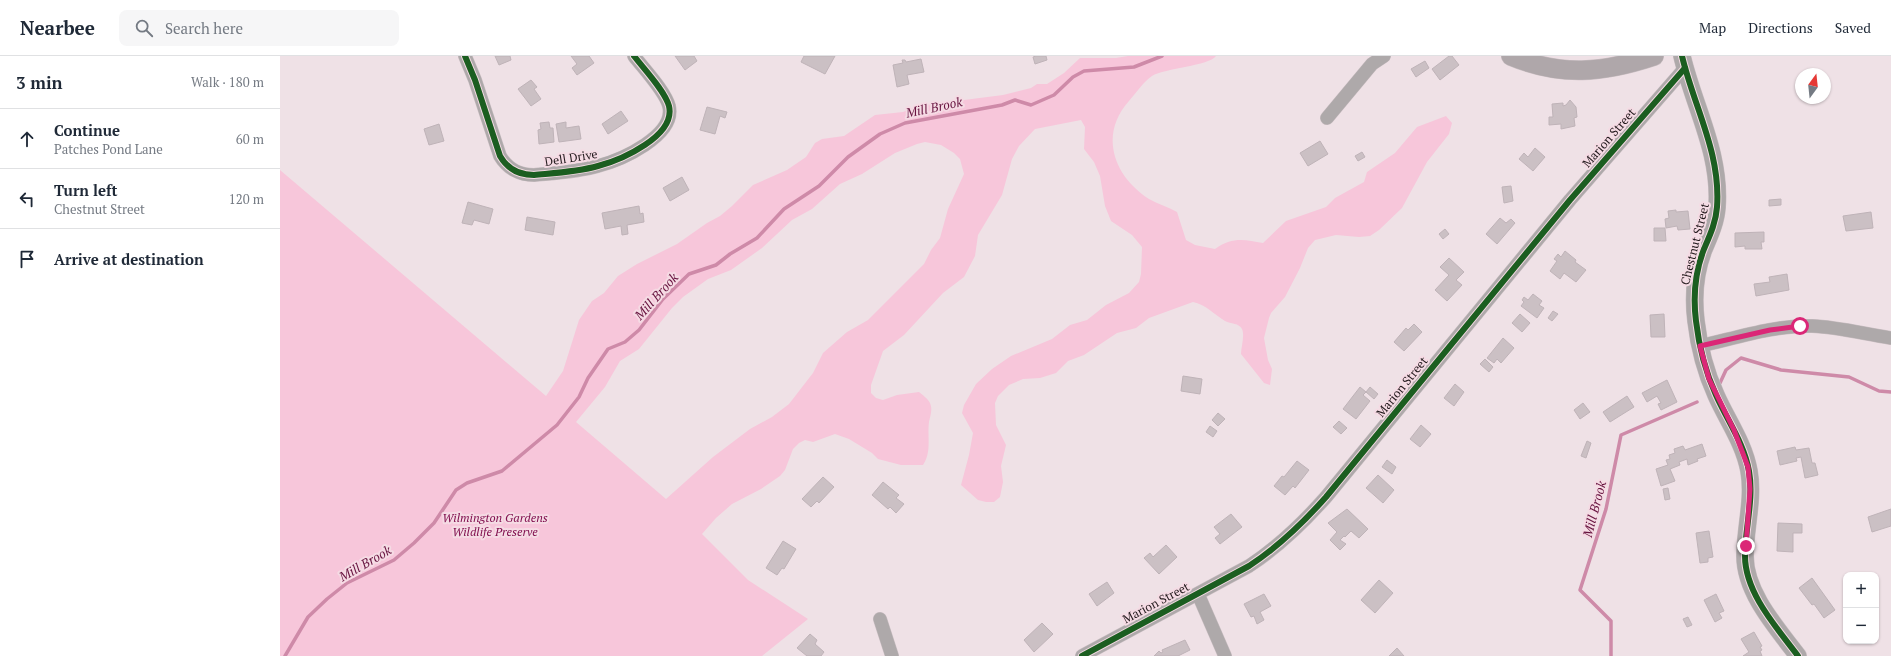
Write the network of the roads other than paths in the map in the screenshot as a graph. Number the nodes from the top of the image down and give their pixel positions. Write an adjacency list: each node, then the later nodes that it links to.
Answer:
1 (465, 56): 2 (street, Dell Drive)
2 (634, 56)
3 (1384, 56): 7 (street)
4 (1511, 56): 5 (main road)
5 (1654, 56)
6 (1684, 62): 9 (street, Chestnut Street); 10 (street, Marion Street)
7 (1327, 118)
8 (1891, 338): 9 (street)
9 (1700, 346): 15 (street, Chestnut Street)
10 (1198, 594): 13 (street, Marion Street); 14 (street)
11 (880, 619): 12 (street)
12 (892, 656)
13 (1082, 656)
14 (1225, 656)
15 (1798, 656)

